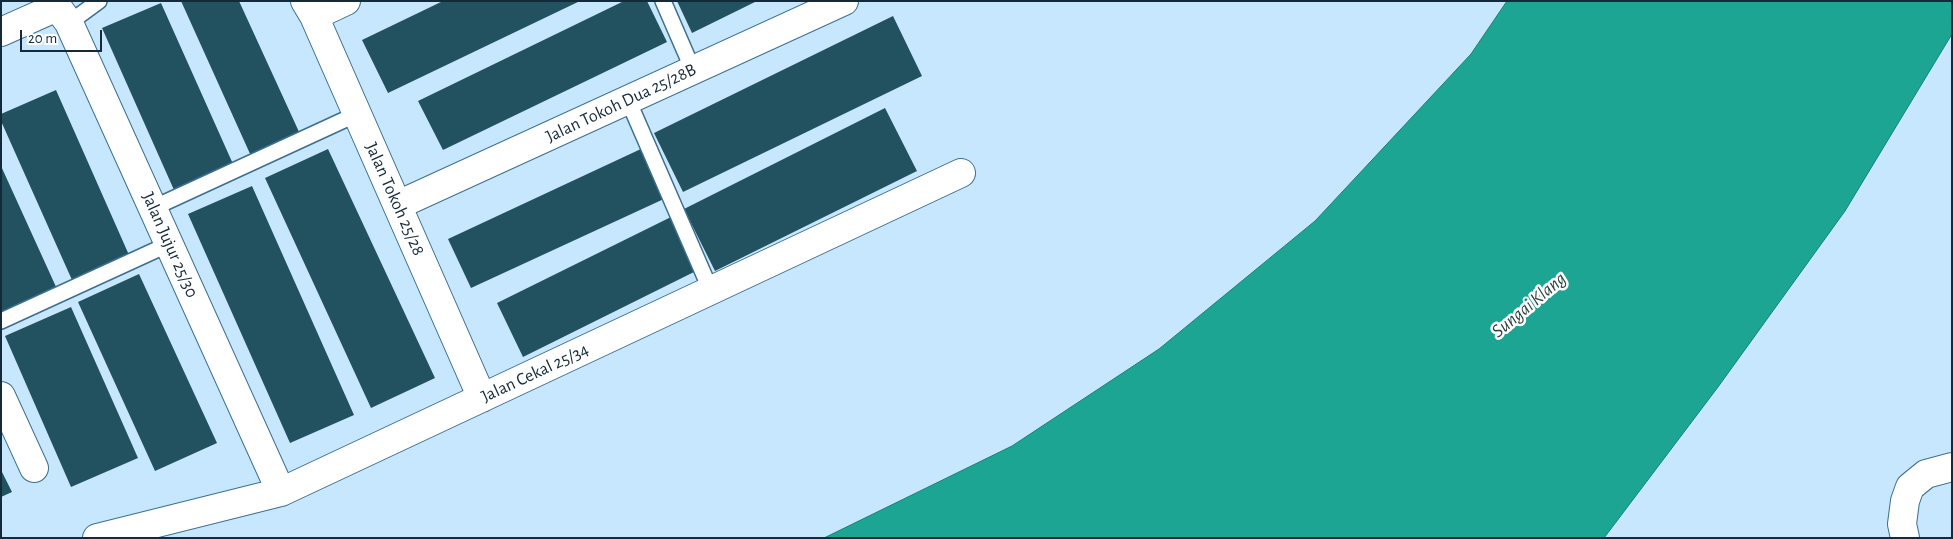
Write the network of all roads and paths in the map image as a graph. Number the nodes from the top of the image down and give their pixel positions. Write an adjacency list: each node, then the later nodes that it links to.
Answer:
1 (99, 1): 6 (lane)
2 (346, 1): 5 (street)
3 (663, 1): 8 (lane)
4 (844, 1): 8 (street, Jalan Tokoh Dua 25/28B)
5 (310, 9): 10 (street, Jalan Tokoh 25/28)
6 (60, 10): 7 (street); 13 (street, Jalan Jujur 25/30)
7 (1, 32)
8 (694, 70): 9 (street, Jalan Tokoh Dua 25/28B)
9 (628, 100): 12 (street, Jalan Tokoh Dua 25/28B); 15 (lane)
10 (357, 114): 12 (street, Jalan Tokoh 25/28); 13 (lane)
11 (961, 173): 15 (street, Jalan Cekal 25/34)
12 (398, 205): 18 (street, Jalan Tokoh 25/28)
13 (153, 208): 14 (street, Jalan Jujur 25/30)
14 (169, 244): 16 (lane); 21 (street, Jalan Jujur 25/30)
15 (711, 291): 18 (street, Jalan Cekal 25/34)
16 (1, 321)
17 (1, 396): 20 (street)
18 (482, 398): 21 (street, Jalan Cekal 25/34)
19 (1952, 467): 23 (street)
20 (34, 468)
21 (281, 492): 22 (street, Jalan Cekal 25/34)
22 (97, 538)
23 (1905, 538)

